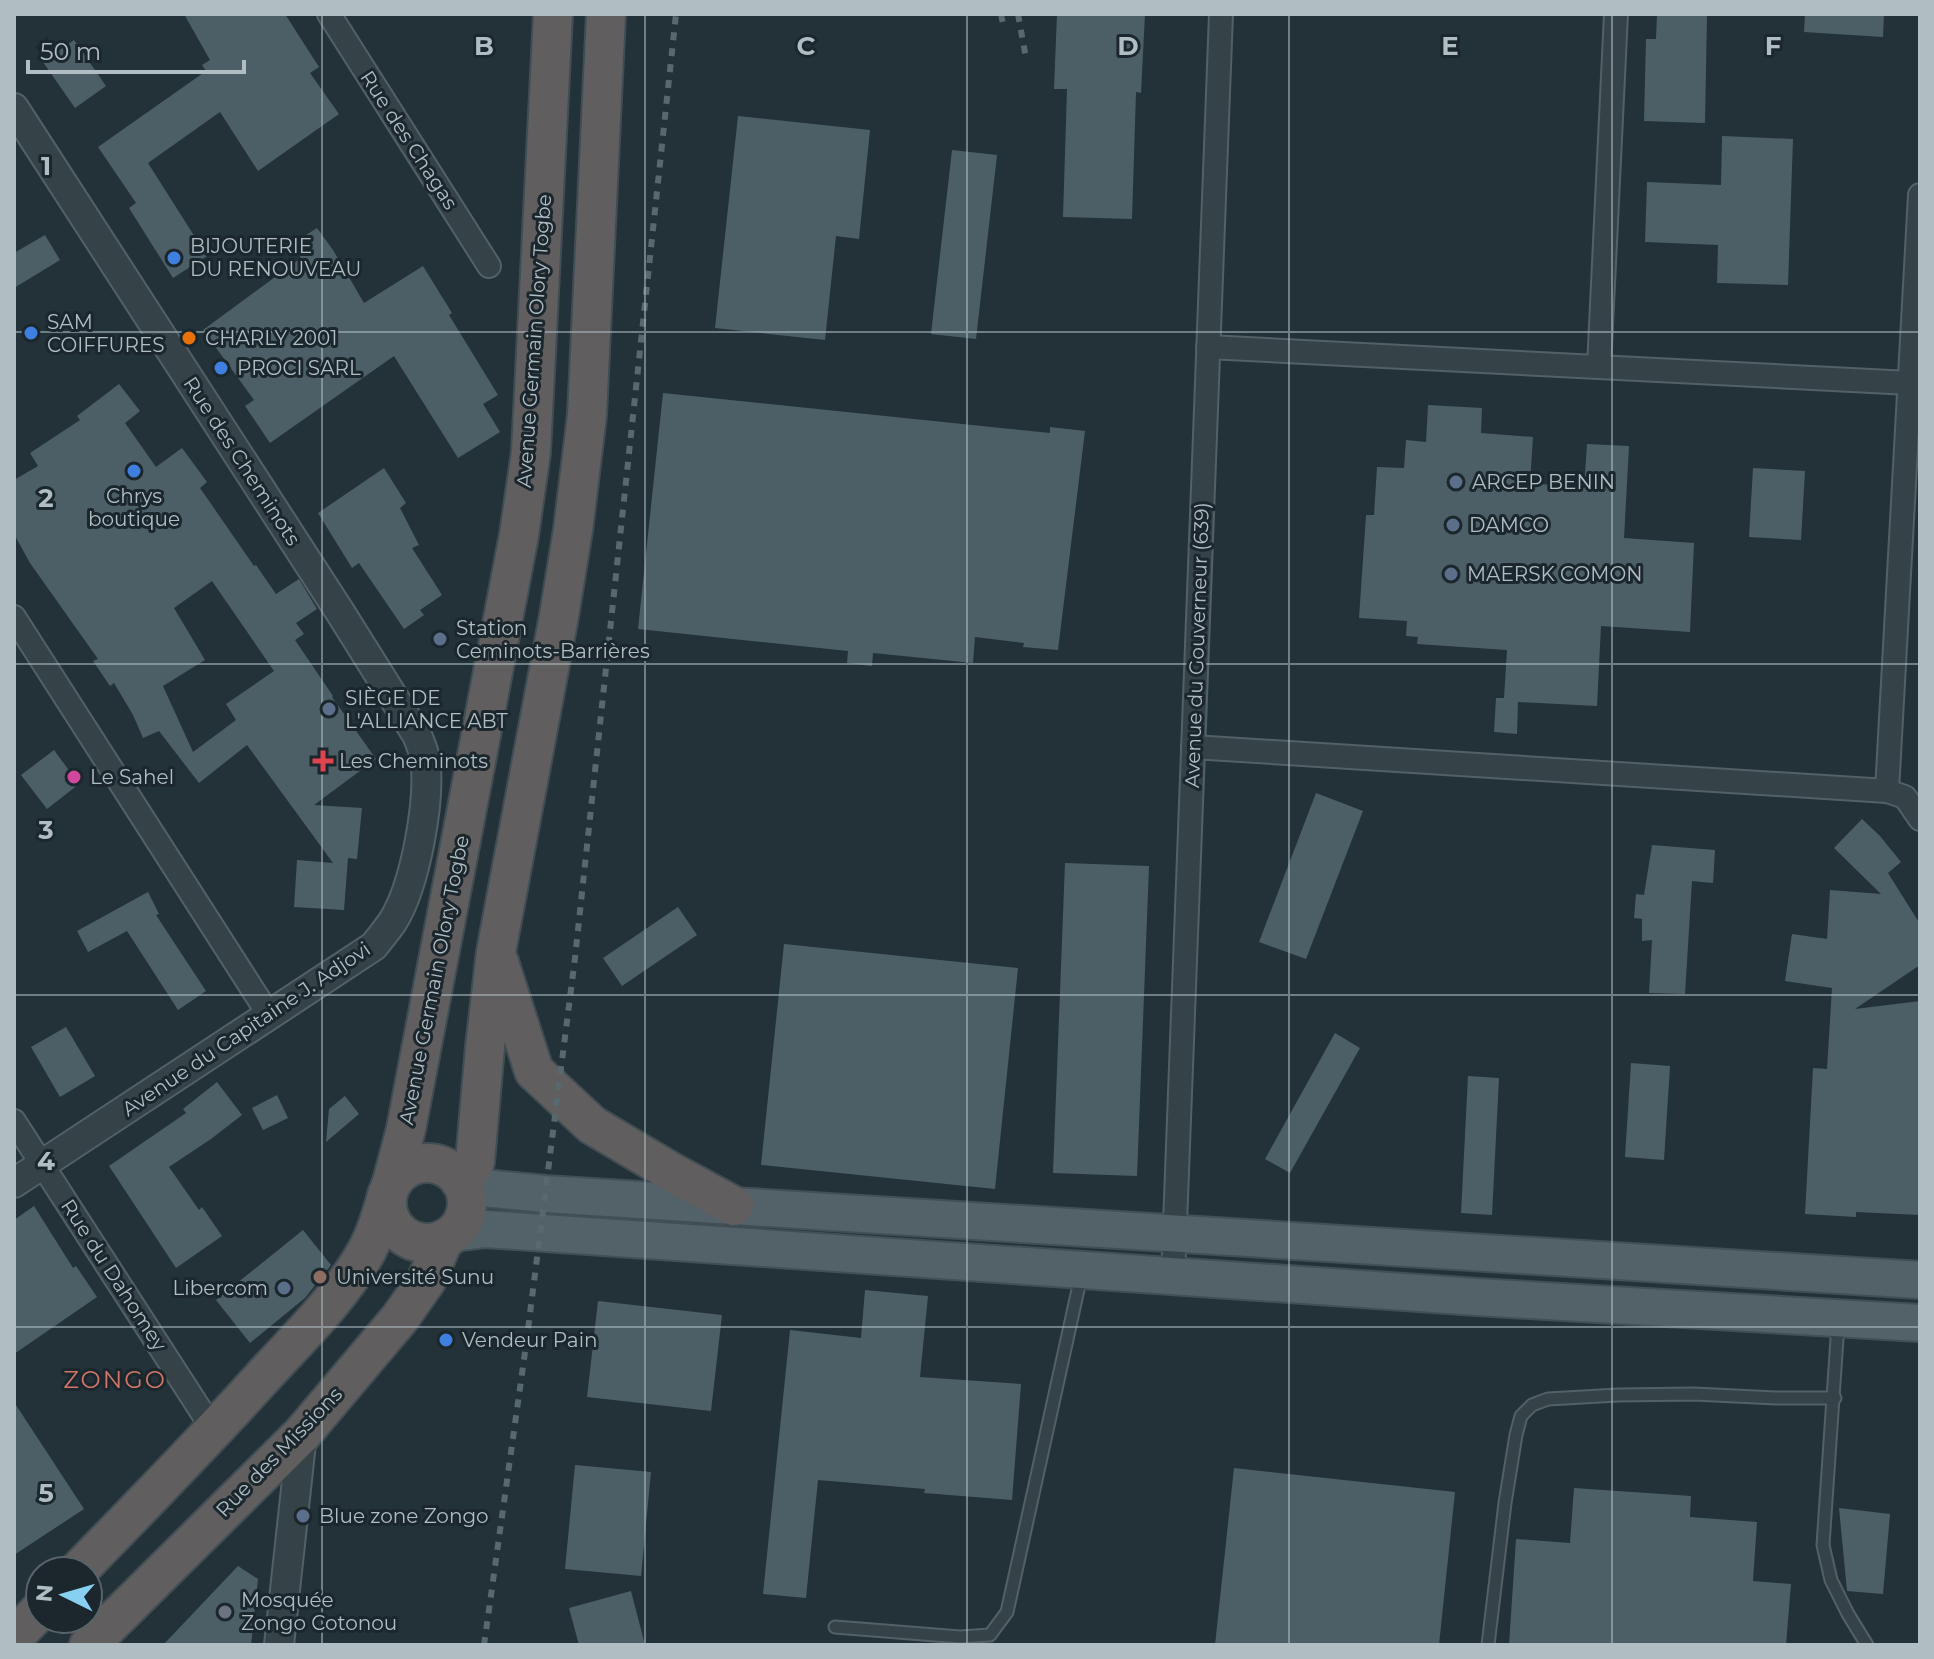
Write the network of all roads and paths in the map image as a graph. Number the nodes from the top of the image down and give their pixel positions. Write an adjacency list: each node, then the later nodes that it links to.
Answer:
1 (329, 14): 8 (street, Rue des Chagas)
2 (553, 14): 23 (highway, Avenue Germain Olory Togbe)
3 (606, 14): 17 (highway)
4 (1221, 14): 9 (street, Avenue du Gouverneur (639))
5 (1616, 14): 10 (street)
6 (14, 108): 13 (street, Rue des Cheminots)
7 (1920, 195): 11 (street)
8 (489, 266)
9 (1208, 347): 10 (street); 14 (street, Avenue du Gouverneur (639))
10 (1599, 367): 11 (street)
11 (1910, 383): 15 (street)
12 (14, 617): 18 (street)
13 (417, 735): 18 (street, Avenue du Capitaine J. Adjovi)
14 (1193, 747): 15 (street); 25 (street, Avenue du Gouverneur (639))
15 (1904, 795): 16 (street)
16 (1920, 819)
17 (496, 952): 22 (highway); 24 (highway)
18 (269, 1015): 20 (street, Avenue du Capitaine J. Adjovi)
19 (14, 1121): 20 (street, Rue du Dahomey)
20 (43, 1164): 21 (street, Avenue du Capitaine J. Adjovi); 33 (street, Rue du Dahomey)
21 (14, 1183)
22 (462, 1183): 23 (highway); 24 (main road); 26 (highway)
23 (390, 1188): 26 (highway); 33 (highway)
24 (734, 1206): 25 (main road)
25 (1175, 1233): 28 (street, Avenue du Gouverneur (639)); 29 (main road)
26 (449, 1236): 27 (main road); 34 (highway, Rue des Missions)
27 (1082, 1270): 28 (main road); 36 (lane)
28 (1173, 1277): 30 (main road)
29 (1920, 1280)
30 (1839, 1319): 31 (main road); 32 (lane)
31 (1920, 1323)
32 (1835, 1398): 39 (lane); 40 (lane)
33 (214, 1431): 35 (highway)
34 (302, 1434): 37 (highway, Rue des Missions); 38 (street)
35 (94, 1555)
36 (835, 1627)
37 (89, 1645)
38 (279, 1645)
39 (1488, 1645)
40 (1867, 1645)

